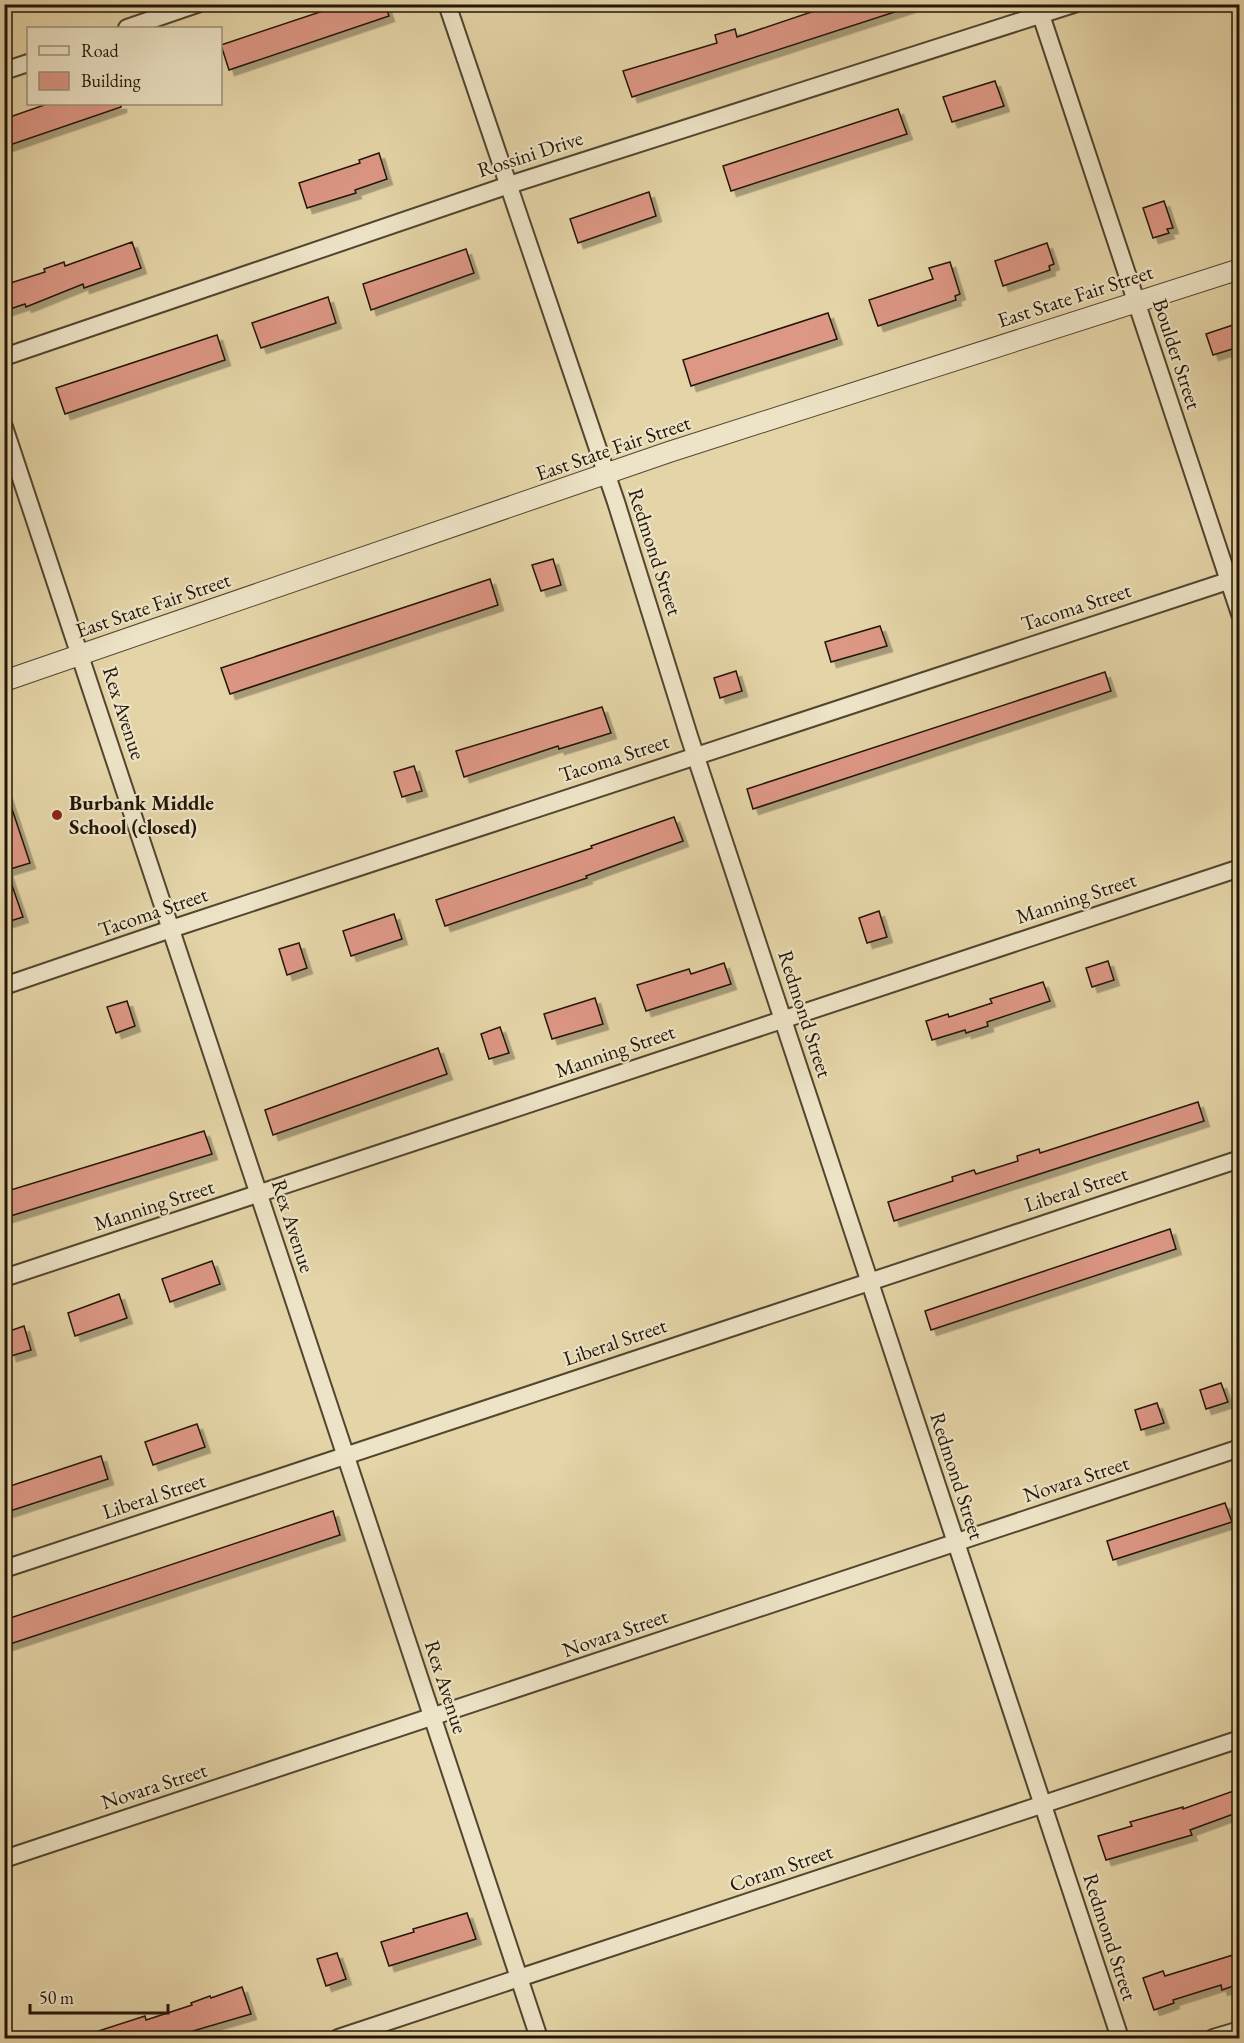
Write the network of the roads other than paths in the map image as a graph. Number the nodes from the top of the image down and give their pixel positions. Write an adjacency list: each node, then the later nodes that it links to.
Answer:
1 (196, 4): 5 (street)
2 (447, 4): 8 (street, Redmond Street)
3 (1074, 4): 4 (street, Rossini Drive)
4 (1039, 10): 8 (street, Rossini Drive); 10 (street, Boulder Street)
5 (130, 27)
6 (27, 63): 7 (street)
7 (4, 71)
8 (508, 185): 11 (street, Rossini Drive); 13 (street, Redmond Street)
9 (1239, 269): 10 (street, East State Fair Street)
10 (1136, 302): 13 (street, East State Fair Street); 14 (street, Boulder Street)
11 (4, 357)
12 (4, 427): 16 (street, Rex Avenue)
13 (607, 476): 16 (street, East State Fair Street); 18 (street, Redmond Street)
14 (1234, 579): 15 (street, Boulder Street); 18 (street, Tacoma Street)
15 (1239, 614)
16 (82, 655): 17 (street, East State Fair Street); 20 (street, Rex Avenue)
17 (4, 681)
18 (696, 755): 20 (street, Tacoma Street); 22 (street, Redmond Street)
19 (1239, 868): 22 (street, Manning Street)
20 (171, 929): 21 (street, Tacoma Street); 24 (street, Rex Avenue)
21 (4, 986)
22 (783, 1018): 24 (street, Manning Street); 26 (street, Redmond Street)
23 (1239, 1159): 26 (street, Liberal Street)
24 (259, 1195): 25 (street, Manning Street); 28 (street, Rex Avenue)
25 (4, 1278)
26 (869, 1280): 28 (street, Liberal Street); 29 (street, Redmond Street)
27 (1239, 1448): 29 (street, Novara Street)
28 (346, 1456): 30 (street, Liberal Street); 31 (street, Rex Avenue)
29 (956, 1542): 31 (street, Novara Street); 33 (street, Redmond Street)
30 (4, 1569)
31 (432, 1716): 34 (street, Novara Street); 35 (street, Rex Avenue)
32 (1239, 1739): 33 (street, Coram Street)
33 (1042, 1804): 35 (street, Coram Street); 39 (street, Redmond Street)
34 (4, 1859)
35 (518, 1977): 37 (street, Coram Street); 38 (street, Rex Avenue)
36 (1239, 2030): 40 (street)
37 (338, 2038)
38 (539, 2038)
39 (1120, 2038)
40 (1213, 2038)

